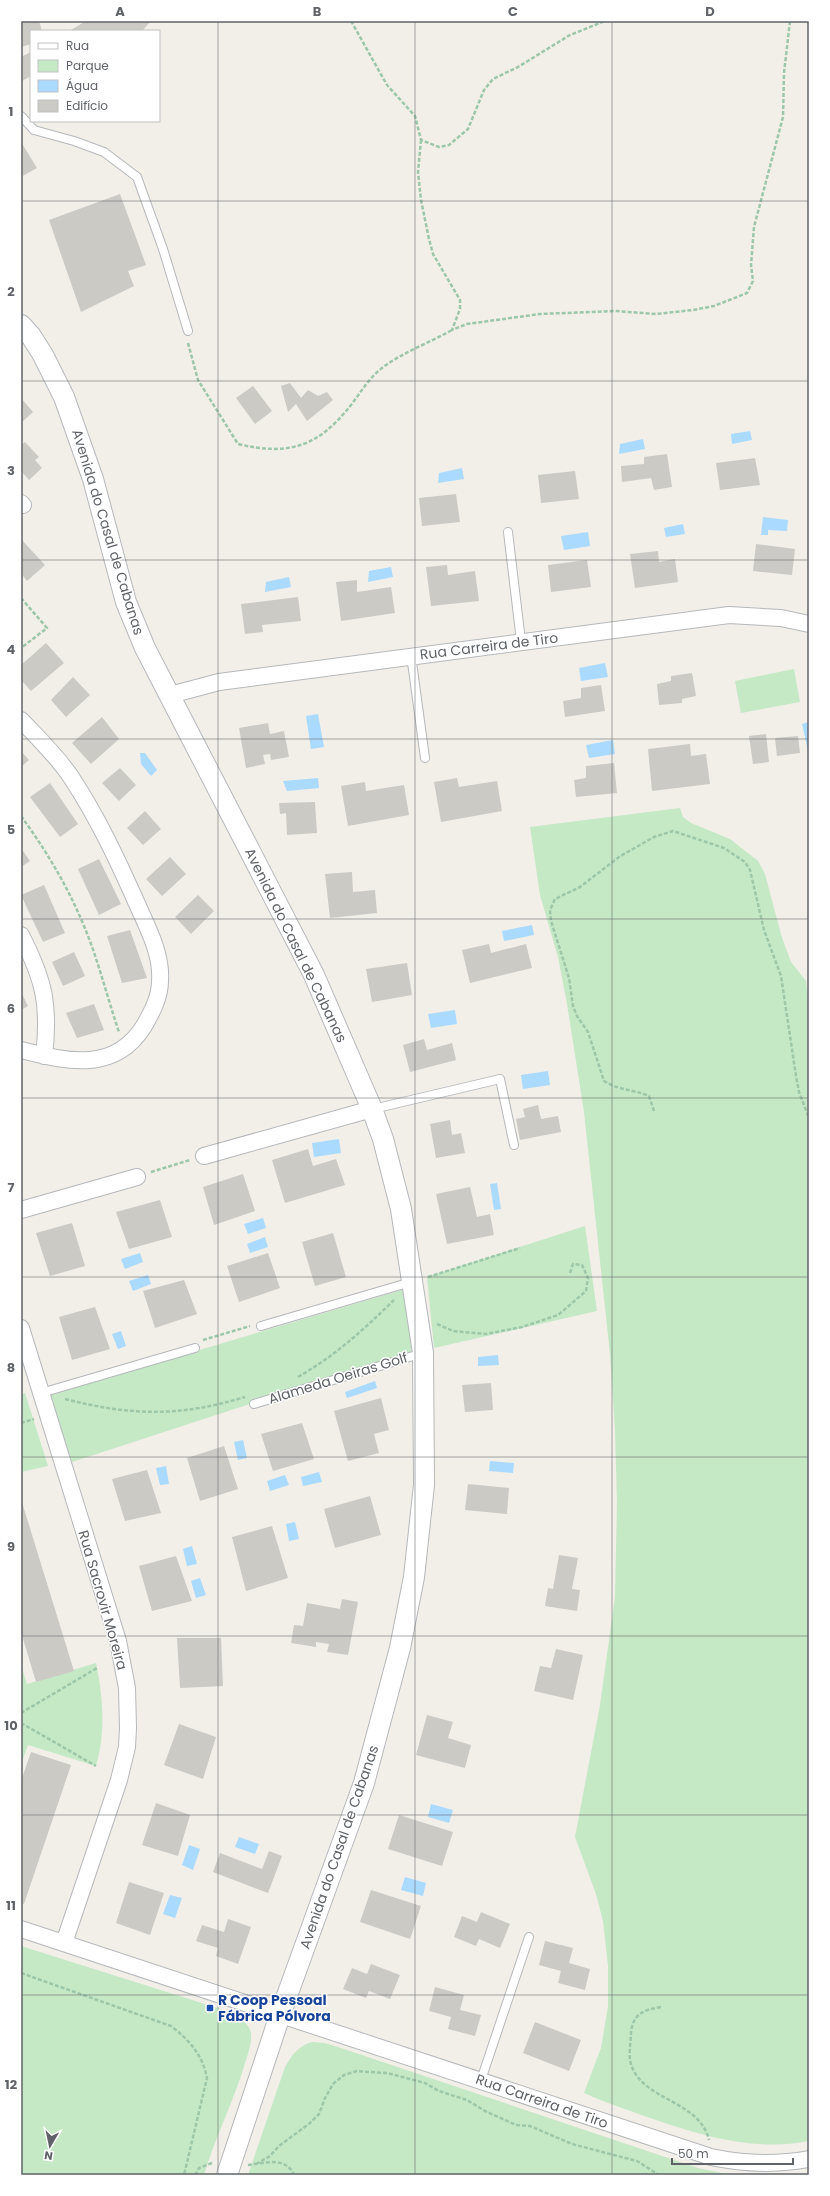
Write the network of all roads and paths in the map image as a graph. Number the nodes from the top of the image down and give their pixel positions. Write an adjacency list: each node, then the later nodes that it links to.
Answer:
1 (351, 21): 5 (path)
2 (605, 21): 5 (path)
3 (790, 21): 7 (path)
4 (21, 116): 8 (lane)
5 (421, 140): 7 (path)
6 (21, 324): 15 (street, Avenida do Casal de Cabanas)
7 (452, 330): 8 (path)
8 (188, 331)
9 (508, 532): 12 (lane)
10 (21, 598): 13 (path)
11 (809, 624): 12 (street, Rua Carreira de Tiro)
12 (522, 641): 14 (street, Rua Carreira de Tiro)
13 (21, 648)
14 (411, 655): 15 (street, Rua Carreira de Tiro); 17 (lane)
15 (170, 695): 23 (street, Avenida do Casal de Cabanas)
16 (21, 720): 20 (street)
17 (426, 758)
18 (21, 816): 20 (path)
19 (21, 935): 22 (street)
20 (124, 1047): 22 (street)
21 (21, 1050): 22 (street)
22 (44, 1056)
23 (372, 1109): 26 (lane); 27 (street); 34 (street, Avenida do Casal de Cabanas)
24 (654, 1111): 25 (path)
25 (809, 1118)
26 (514, 1145)
27 (204, 1156)
28 (179, 1164): 29 (path)
29 (155, 1171)
30 (137, 1177): 31 (street)
31 (21, 1210)
32 (520, 1248): 34 (path)
33 (570, 1273): 35 (path)
34 (413, 1281): 35 (street, Avenida do Casal de Cabanas); 36 (lane); 40 (path, Alameda Oeiras Golf)
35 (418, 1316): 39 (street, Avenida do Casal de Cabanas)
36 (261, 1326): 38 (path)
37 (21, 1328): 41 (street, Rua Sacrovir Moreira)
38 (195, 1348): 41 (lane)
39 (423, 1352): 43 (lane, Alameda Oeiras Golf); 53 (street, Avenida do Casal de Cabanas)
40 (294, 1379)
41 (41, 1394): 42 (path, Alameda Oeiras Golf); 50 (street, Rua Sacrovir Moreira)
42 (251, 1395)
43 (254, 1404)
44 (97, 1668): 45 (path)
45 (21, 1713)
46 (21, 1722): 47 (path)
47 (96, 1766)
48 (21, 1929): 50 (street, Rua Carreira de Tiro)
49 (529, 1937): 54 (lane)
50 (64, 1943): 53 (street, Rua Carreira de Tiro)
51 (21, 1973): 58 (path)
52 (661, 2007): 55 (path)
53 (280, 2015): 54 (street, Rua Carreira de Tiro); 59 (street, Avenida do Casal de Cabanas)
54 (481, 2080): 55 (street, Rua Carreira de Tiro)
55 (711, 2157): 56 (street, Rua Carreira de Tiro)
56 (809, 2159)
57 (256, 2164): 60 (path)
58 (184, 2175)
59 (227, 2175)
60 (659, 2175)

